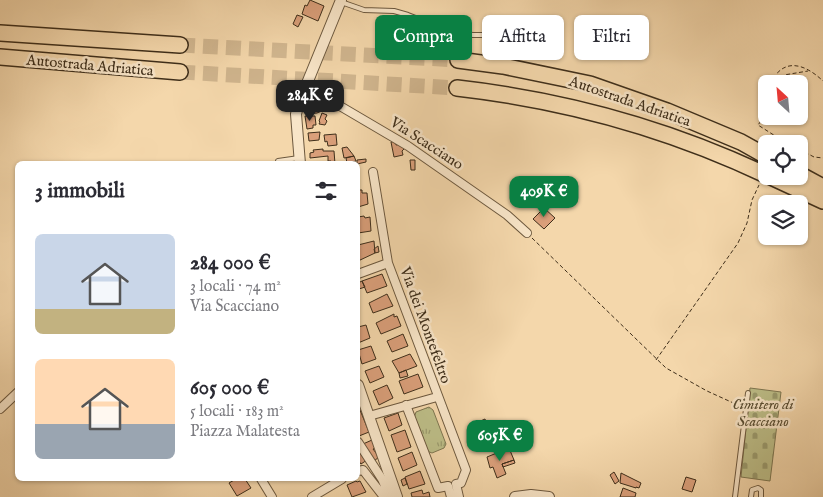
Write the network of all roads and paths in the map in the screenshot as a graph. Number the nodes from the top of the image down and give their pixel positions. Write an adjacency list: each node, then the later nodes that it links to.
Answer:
1 (341, 1): 3 (lane); 12 (street)
2 (0, 33): 4 (highway, Autostrada Adriatica)
3 (482, 35)
4 (180, 45)
5 (0, 57): 8 (highway, Autostrada Adriatica)
6 (458, 60): 16 (highway, Autostrada Adriatica)
7 (809, 71): 9 (path); 10 (path); 11 (path)
8 (180, 72)
9 (775, 75)
10 (784, 75)
11 (823, 81)
12 (306, 86): 20 (street); 28 (street, Via Scacciano)
13 (456, 88): 22 (highway, Autostrada Adriatica)
14 (758, 125): 15 (path)
15 (774, 135)
16 (758, 152)
17 (808, 154): 18 (path)
18 (823, 158)
19 (278, 161): 20 (lane)
20 (300, 161)
21 (373, 172): 29 (street, Via dei Montefeltro)
22 (758, 174)
23 (808, 179): 26 (highway)
24 (761, 185): 31 (path)
25 (783, 185): 27 (highway, Autostrada Adriatica)
26 (823, 188)
27 (823, 201)
28 (527, 233): 31 (path)
29 (388, 263): 30 (street, Via dei Montefeltro); 35 (street, Via dei Montefeltro)
30 (360, 273)
31 (656, 360): 37 (path)
32 (360, 391): 39 (street)
33 (748, 392): 37 (lane)
34 (15, 395): 38 (street)
35 (437, 396): 36 (street); 50 (street, Via dei Montefeltro)
36 (406, 405): 39 (street); 49 (street)
37 (746, 408): 53 (lane)
38 (0, 409)
39 (369, 416): 48 (street)
40 (360, 445): 47 (street)
41 (360, 471): 46 (street)
42 (262, 481): 44 (street)
43 (339, 481): 45 (street)
44 (272, 497)
45 (312, 497)
46 (384, 497)
47 (390, 497)
48 (397, 497)
49 (451, 497)
50 (459, 497)
51 (515, 497): 52 (street)
52 (549, 497)
53 (735, 497)
54 (751, 497): 55 (lane)
55 (761, 497)

